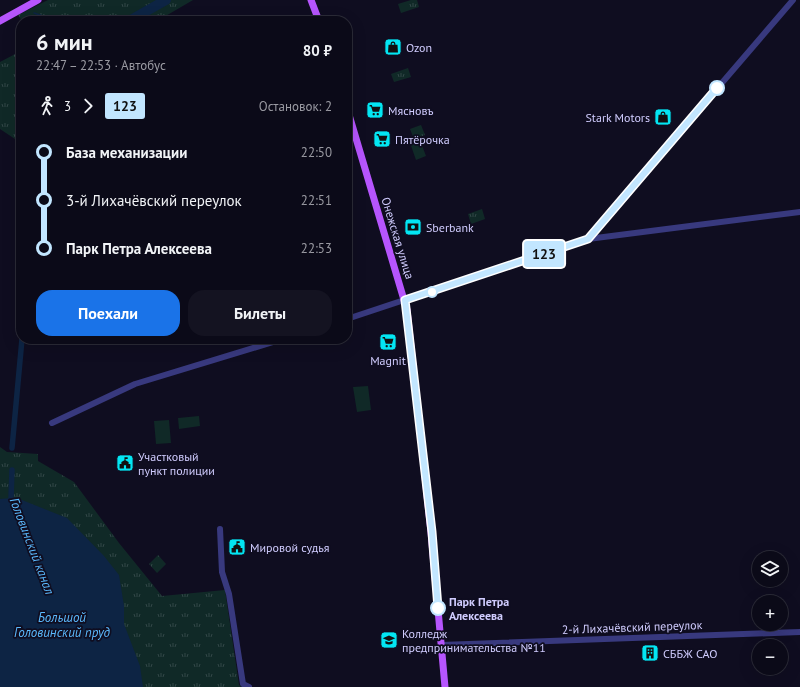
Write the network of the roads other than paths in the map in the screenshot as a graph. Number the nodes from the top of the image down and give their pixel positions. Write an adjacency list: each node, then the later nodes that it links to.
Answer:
1 (38, 0): 5 (main road)
2 (311, 0): 4 (main road)
3 (793, 0): 8 (street)
4 (317, 16)
5 (0, 21)
6 (352, 125): 9 (main road, Онежская улица)
7 (800, 212): 8 (street)
8 (588, 239): 9 (street)
9 (405, 300): 10 (street); 15 (main road, Онежская улица)
10 (352, 317)
11 (267, 344): 12 (street)
12 (52, 423)
13 (220, 529): 16 (street)
14 (800, 632): 15 (street, 2-й Лихачёвский переулок)
15 (441, 645): 17 (main road, Онежская улица)
16 (249, 687)
17 (445, 687)

